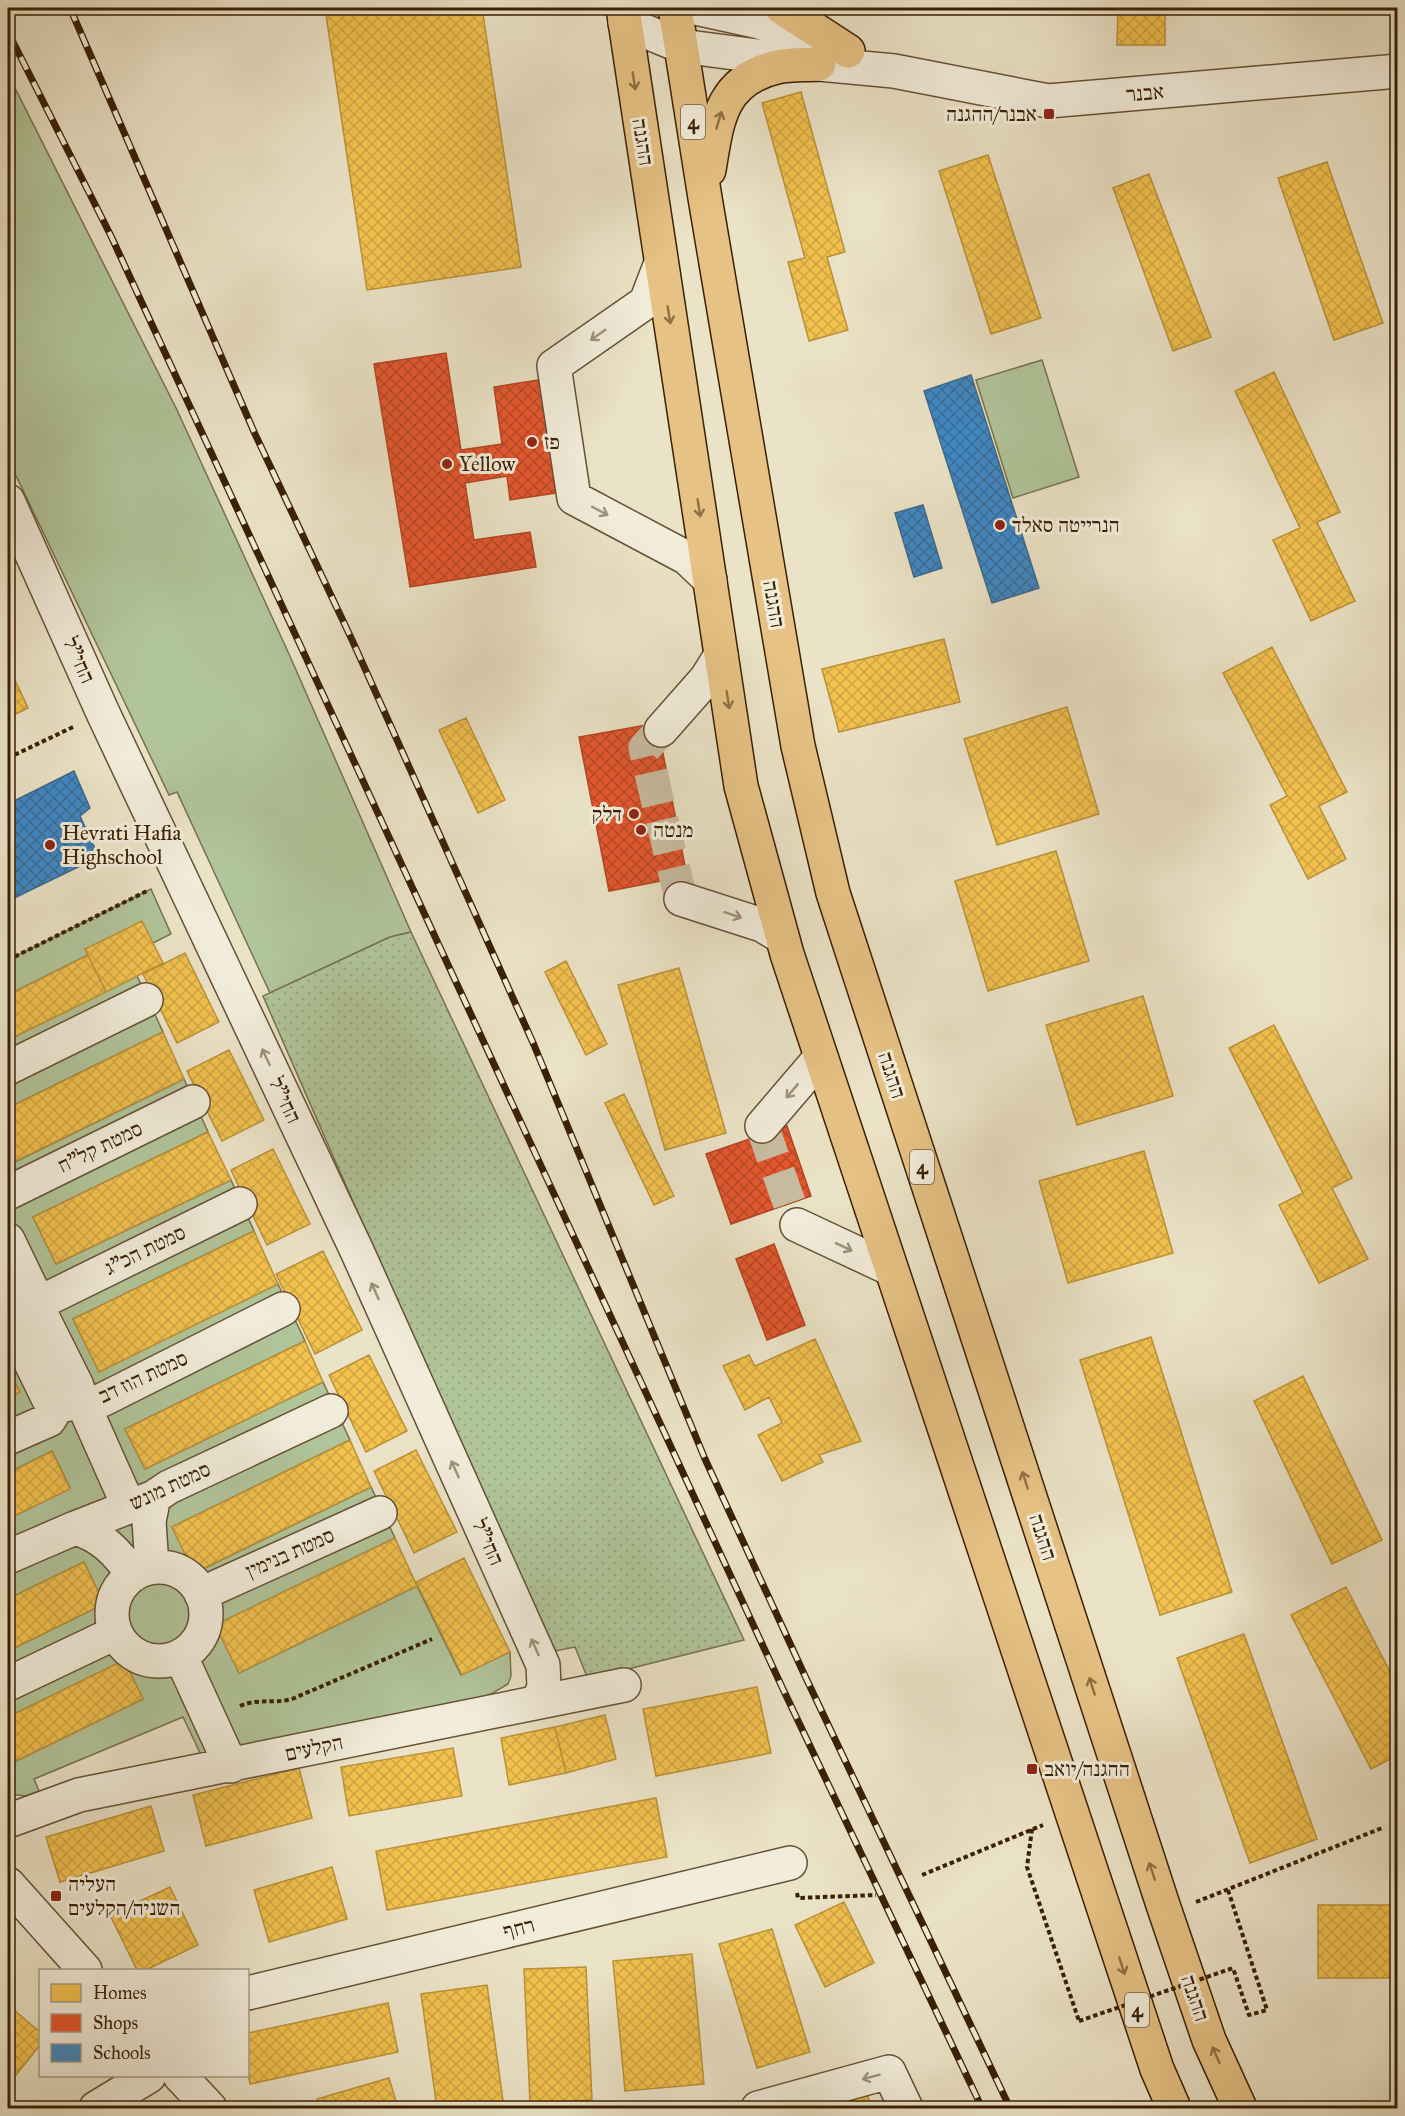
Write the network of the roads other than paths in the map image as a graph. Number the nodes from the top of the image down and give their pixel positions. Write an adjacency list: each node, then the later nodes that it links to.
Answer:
1 (668, 8): 5 (street)
2 (675, 8): 6 (highway, ההגנה / 4)
3 (696, 8): 7 (street, אבנר)
4 (782, 8): 7 (highway)
5 (624, 15): 6 (street, אבנר); 10 (highway, ההגנה / 4, one-way to 10)
6 (681, 46): 7 (street, אבנר); 9 (highway, ההגנה / 4)
7 (833, 58): 8 (street, אבנר); 9 (highway, one-way to 7)
8 (1398, 71)
9 (705, 198): 56 (highway, ההגנה / 4, one-way to 9)
10 (662, 263): 12 (highway, ההגנה / 4, one-way to 12); 12 (street, one-way to 12)
11 (8, 501): 42 (street, החי"ל, one-way to 11)
12 (710, 580): 13 (highway, ההגנה / 4)
13 (721, 655): 14 (street); 16 (highway, ההגנה / 4, one-way to 16)
14 (661, 730)
15 (681, 898): 16 (street, one-way to 16)
16 (782, 937): 18 (highway, ההגנה / 4)
17 (146, 1000): 19 (street)
18 (821, 1057): 21 (street, one-way to 21); 26 (highway, ההגנה / 4)
19 (8, 1068)
20 (193, 1102): 22 (street, סמטת קל"ח)
21 (762, 1125)
22 (8, 1192)
23 (240, 1204): 27 (street, סמטת הכ"ג)
24 (797, 1225): 26 (street, one-way to 26)
25 (8, 1240): 27 (street)
26 (891, 1269): 55 (highway, ההגנה / 4, one-way to 55)
27 (27, 1306): 30 (street)
28 (283, 1309): 30 (street, סמטת הוז דב)
29 (331, 1411): 32 (street, סמטת מונש)
30 (69, 1412): 31 (street, סמטת הוז דב); 32 (street)
31 (8, 1438)
32 (141, 1502): 34 (street, סמטת מונש); 36 (street)
33 (380, 1513): 37 (street, סמטת בנימין)
34 (75, 1528): 35 (street, סמטת מונש); 36 (street)
35 (8, 1557)
36 (142, 1571): 37 (street); 38 (street)
37 (201, 1594): 39 (street)
38 (115, 1634): 39 (street); 40 (street)
39 (181, 1657): 43 (street)
40 (8, 1684)
41 (624, 1685): 42 (street, הקלעים)
42 (538, 1702): 43 (street, הקלעים)
43 (231, 1766): 44 (street, הקלעים)
44 (8, 1821)
45 (790, 1863): 48 (street, רחף)
46 (8, 1884): 47 (street)
47 (84, 1969)
48 (249, 1993)
49 (147, 2077): 51 (street)
50 (181, 2077): 52 (street)
51 (96, 2109)
52 (210, 2109)
53 (758, 2109): 54 (street, one-way to 53)
54 (906, 2109)
55 (1174, 2109)
56 (1240, 2109)

